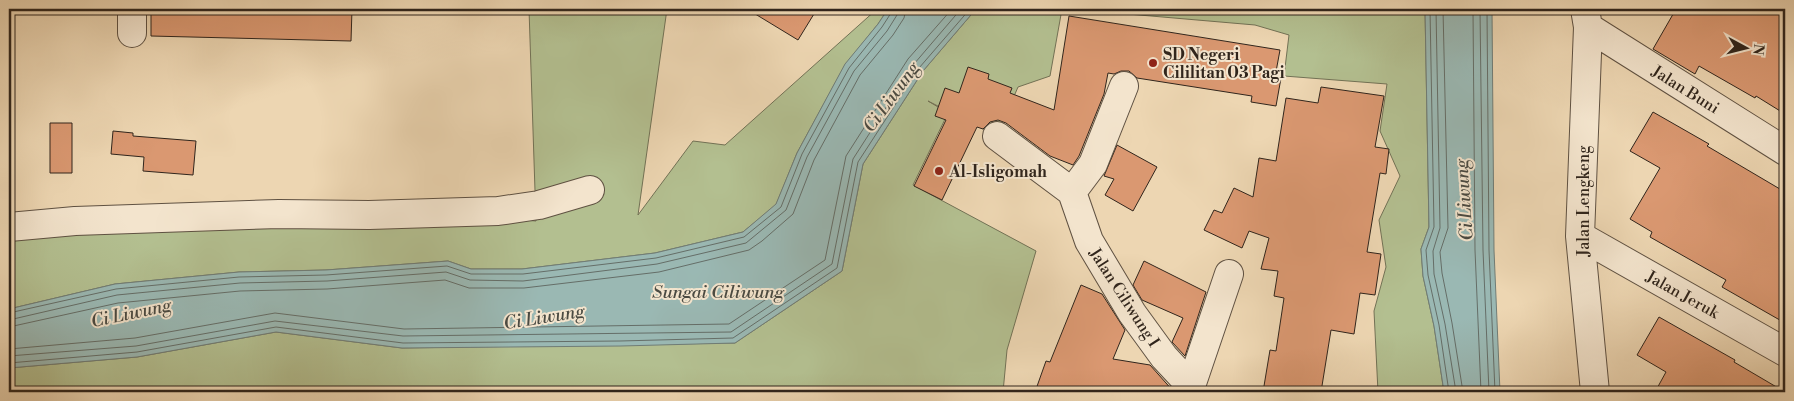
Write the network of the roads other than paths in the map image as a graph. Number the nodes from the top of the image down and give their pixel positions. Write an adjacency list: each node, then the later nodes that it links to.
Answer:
1 (1586, 18): 4 (street, Jalan Buni); 8 (street, Jalan Lengkeng)
2 (1124, 86): 6 (street)
3 (997, 136): 6 (street)
4 (1785, 151)
5 (590, 190): 7 (street)
6 (1072, 192): 11 (street, Jalan Ciliwung I)
7 (9, 228)
8 (1580, 236): 10 (street, Jalan Jeruk); 12 (street, Jalan Lengkeng)
9 (1229, 274): 11 (street)
10 (1785, 352)
11 (1190, 389)
12 (1595, 392)

